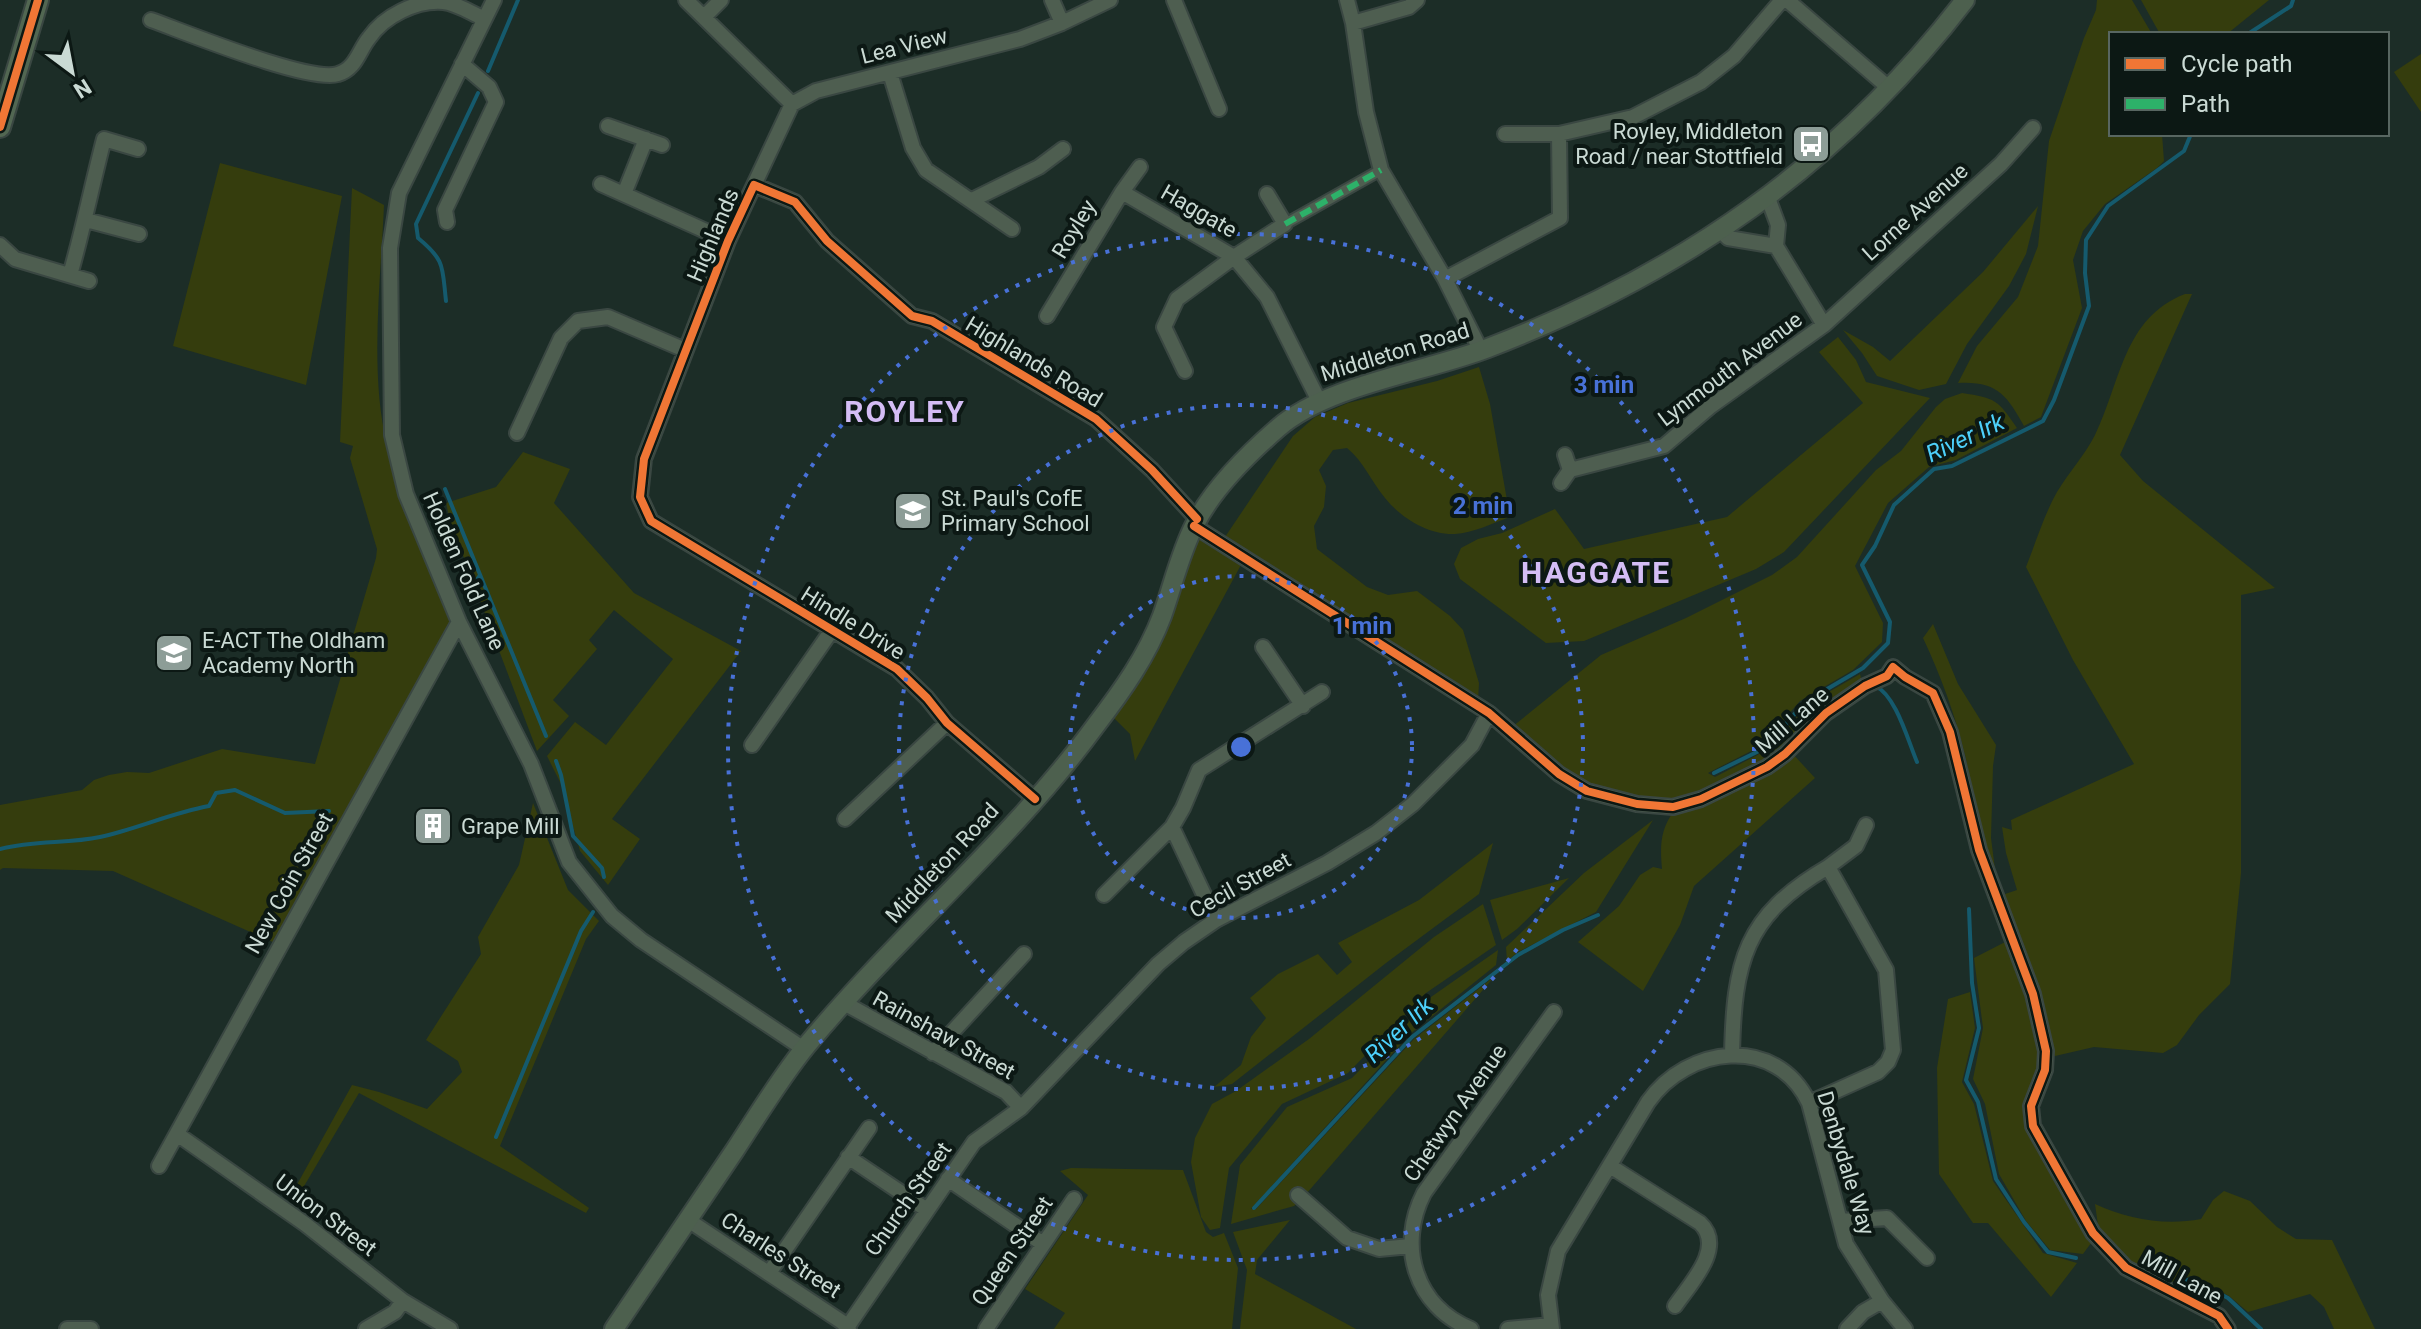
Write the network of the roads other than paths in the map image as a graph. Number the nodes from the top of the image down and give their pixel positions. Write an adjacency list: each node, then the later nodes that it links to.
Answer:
1 (38, 0): 23 (main road)
2 (494, 0): 13 (street, Holden Fold Lane)
3 (686, 0): 12 (street)
4 (721, 0): 12 (street)
5 (1052, 0): 15 (street)
6 (1110, 0): 15 (street, Lea View)
7 (1174, 0): 21 (street)
8 (1347, 0): 16 (street)
9 (1417, 0): 16 (street)
10 (1784, 0): 19 (street); 26 (street)
11 (1965, 0): 19 (main road, Middleton Road)
12 (704, 17): 20 (street)
13 (483, 18): 14 (street); 17 (street, Holden Fold Lane)
14 (151, 20)
15 (1062, 23): 18 (street, Lea View)
16 (1353, 23): 32 (street)
17 (462, 64): 41 (street); 64 (street, Holden Fold Lane)
18 (890, 73): 20 (street, Lea View); 39 (street)
19 (1889, 88): 38 (main road, Middleton Road)
20 (792, 104): 34 (street)
21 (1219, 109)
22 (608, 126): 27 (street)
23 (0, 127)
24 (2033, 128): 55 (street, Lorne Avenue)
25 (1505, 134): 26 (street)
26 (1559, 134): 51 (street)
27 (646, 139): 28 (street); 36 (street)
28 (662, 145)
29 (138, 149): 40 (street)
30 (1063, 149): 39 (street)
31 (1140, 167): 35 (street, Royley)
32 (1381, 170): 42 (street); 51 (street)
33 (601, 184): 36 (street)
34 (754, 185): 46 (street, Highlands); 53 (street, Highlands)
35 (1122, 192): 49 (street, Haggate); 54 (street, Royley)
36 (624, 194): 46 (street)
37 (1267, 194): 42 (street)
38 (1768, 198): 44 (main road, Middleton Road); 48 (street)
39 (972, 200): 43 (street)
40 (86, 220): 45 (street); 50 (street)
41 (447, 222)
42 (1285, 224): 49 (street)
43 (1012, 229)
44 (1721, 231): 48 (street); 57 (main road, Middleton Road)
45 (139, 234)
46 (728, 241): 56 (street, Highlands)
47 (0, 245): 50 (street)
48 (1776, 246): 55 (street)
49 (1234, 257): 58 (street); 59 (street, Haggate)
50 (70, 275): 52 (street)
51 (1445, 279): 57 (street)
52 (89, 281)
53 (912, 316): 63 (street, Highlands Road)
54 (1047, 316)
55 (1824, 325): 61 (street, Lynmouth Avenue)
56 (685, 350): 60 (street); 62 (street, Highlands)
57 (1481, 351): 59 (main road, Middleton Road)
58 (1185, 371)
59 (1319, 401): 63 (main road, Middleton Road)
60 (517, 433)
61 (1565, 455)
62 (640, 497): 65 (street, Hindle Drive)
63 (1195, 522): 69 (street, Mill Lane); 72 (main road, Middleton Road)
64 (459, 622): 82 (street, Holden Fold Lane); 88 (street, New Coin Street)
65 (832, 630): 70 (street, Hindle Drive); 71 (street)
66 (1263, 647): 68 (street)
67 (1322, 692): 68 (street)
68 (1303, 706): 75 (street)
69 (1489, 713): 78 (street, Cecil Street); 117 (street, Mill Lane)
70 (947, 723): 72 (street, Hindle Drive); 73 (street)
71 (752, 745)
72 (1035, 799): 80 (main road, Middleton Road)
73 (845, 819)
74 (1866, 825): 76 (street)
75 (1172, 827): 77 (street); 78 (street)
76 (1828, 867): 84 (street); 85 (street)
77 (1104, 895)
78 (1216, 920): 86 (street, Cecil Street)
79 (1024, 954): 83 (street)
80 (844, 1003): 82 (main road, Middleton Road); 83 (street, Rainshaw Street)
81 (1554, 1012): 99 (street, Chetwyn Avenue)
82 (804, 1049): 96 (main road, Middleton Road)
83 (933, 1053): 86 (street, Rainshaw Street)
84 (1732, 1055): 85 (street, Denbydale Way); 91 (street, Denbydale Way)
85 (1809, 1103): 97 (street, Denbydale Way)
86 (1021, 1108): 92 (street, Church Street)
87 (869, 1128): 89 (street)
88 (177, 1134): 90 (street, New Coin Street); 102 (street, Union Street)
89 (848, 1157): 95 (street); 101 (street)
90 (159, 1166)
91 (1610, 1166): 104 (street); 105 (street, Denbydale Way)
92 (948, 1179): 95 (street, Church Street); 98 (street)
93 (1298, 1195): 99 (street)
94 (1074, 1199): 98 (street, Queen Street)
95 (927, 1210): 106 (street, Church Street)
96 (688, 1220): 101 (street, Charles Street); 111 (main road, Middleton Road)
97 (1840, 1221): 100 (street); 103 (street, Denbydale Way)
98 (1043, 1244): 112 (street, Queen Street)
99 (1410, 1246): 113 (street, Chetwyn Avenue)
100 (1927, 1258)
101 (769, 1273): 106 (street, Charles Street)
102 (403, 1301): 109 (street); 110 (street, Union Street)
103 (1882, 1301): 115 (street); 116 (street, Denbydale Way)
104 (1675, 1306)
105 (1552, 1327): 114 (street)
106 (847, 1328)
107 (67, 1329): 108 (street)
108 (91, 1329)
109 (366, 1329)
110 (450, 1329)
111 (614, 1329)
112 (986, 1329)
113 (1471, 1329)
114 (1508, 1329)
115 (1847, 1329)
116 (1905, 1329)
117 (2228, 1329)

